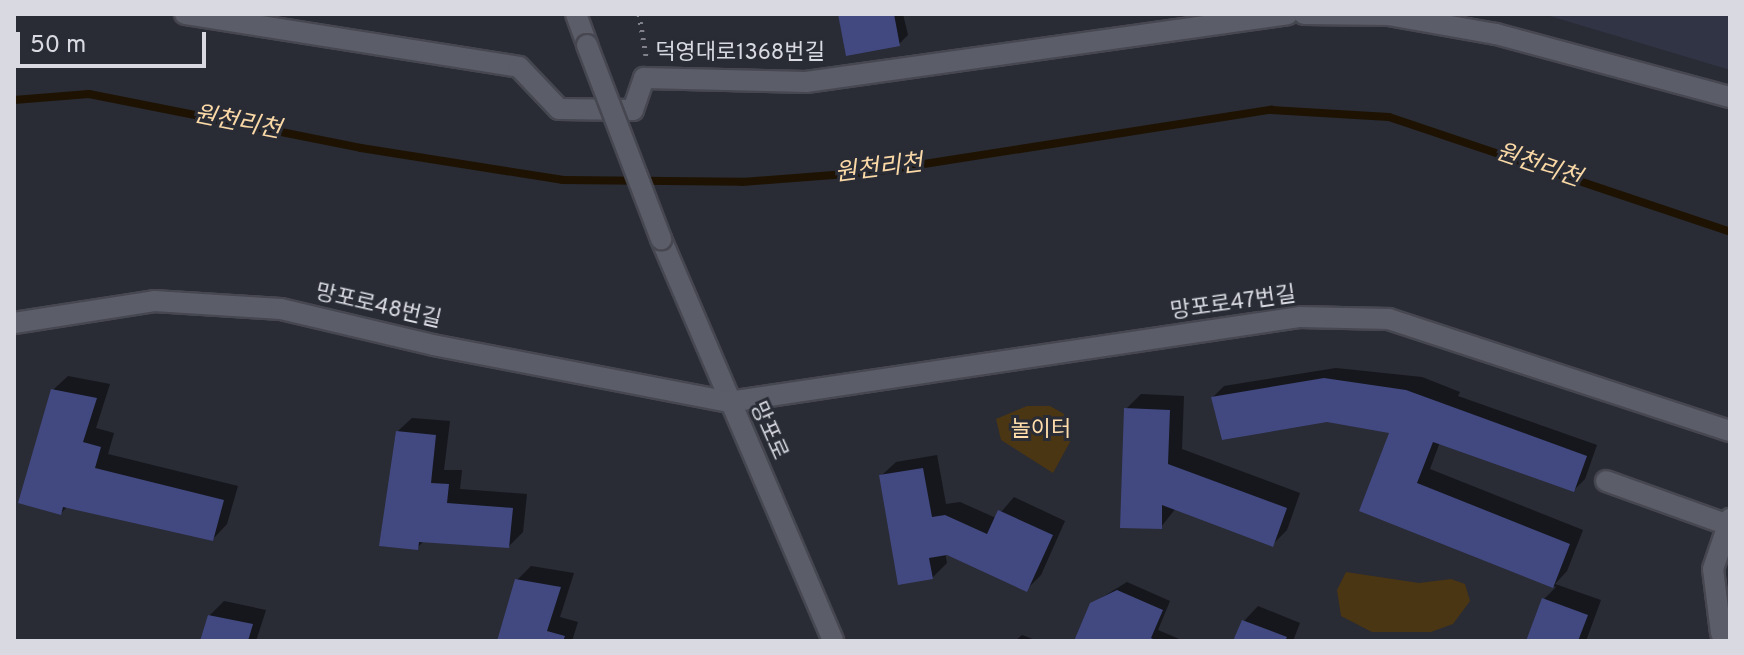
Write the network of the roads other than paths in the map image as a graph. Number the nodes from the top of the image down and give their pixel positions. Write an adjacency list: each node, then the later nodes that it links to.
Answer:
1 (185, 14): 3 (street, 덕영대로1368번길)
2 (576, 14): 7 (street, 망포로, bridge)
3 (1287, 14)
4 (1304, 14): 5 (street)
5 (1730, 97)
6 (14, 323): 7 (street, 망포로48번길)
7 (729, 402): 8 (street, 망포로47번길); 12 (street, 망포로)
8 (1730, 431)
9 (1606, 481): 10 (street)
10 (1729, 522): 11 (street)
11 (1721, 633)
12 (833, 641)

